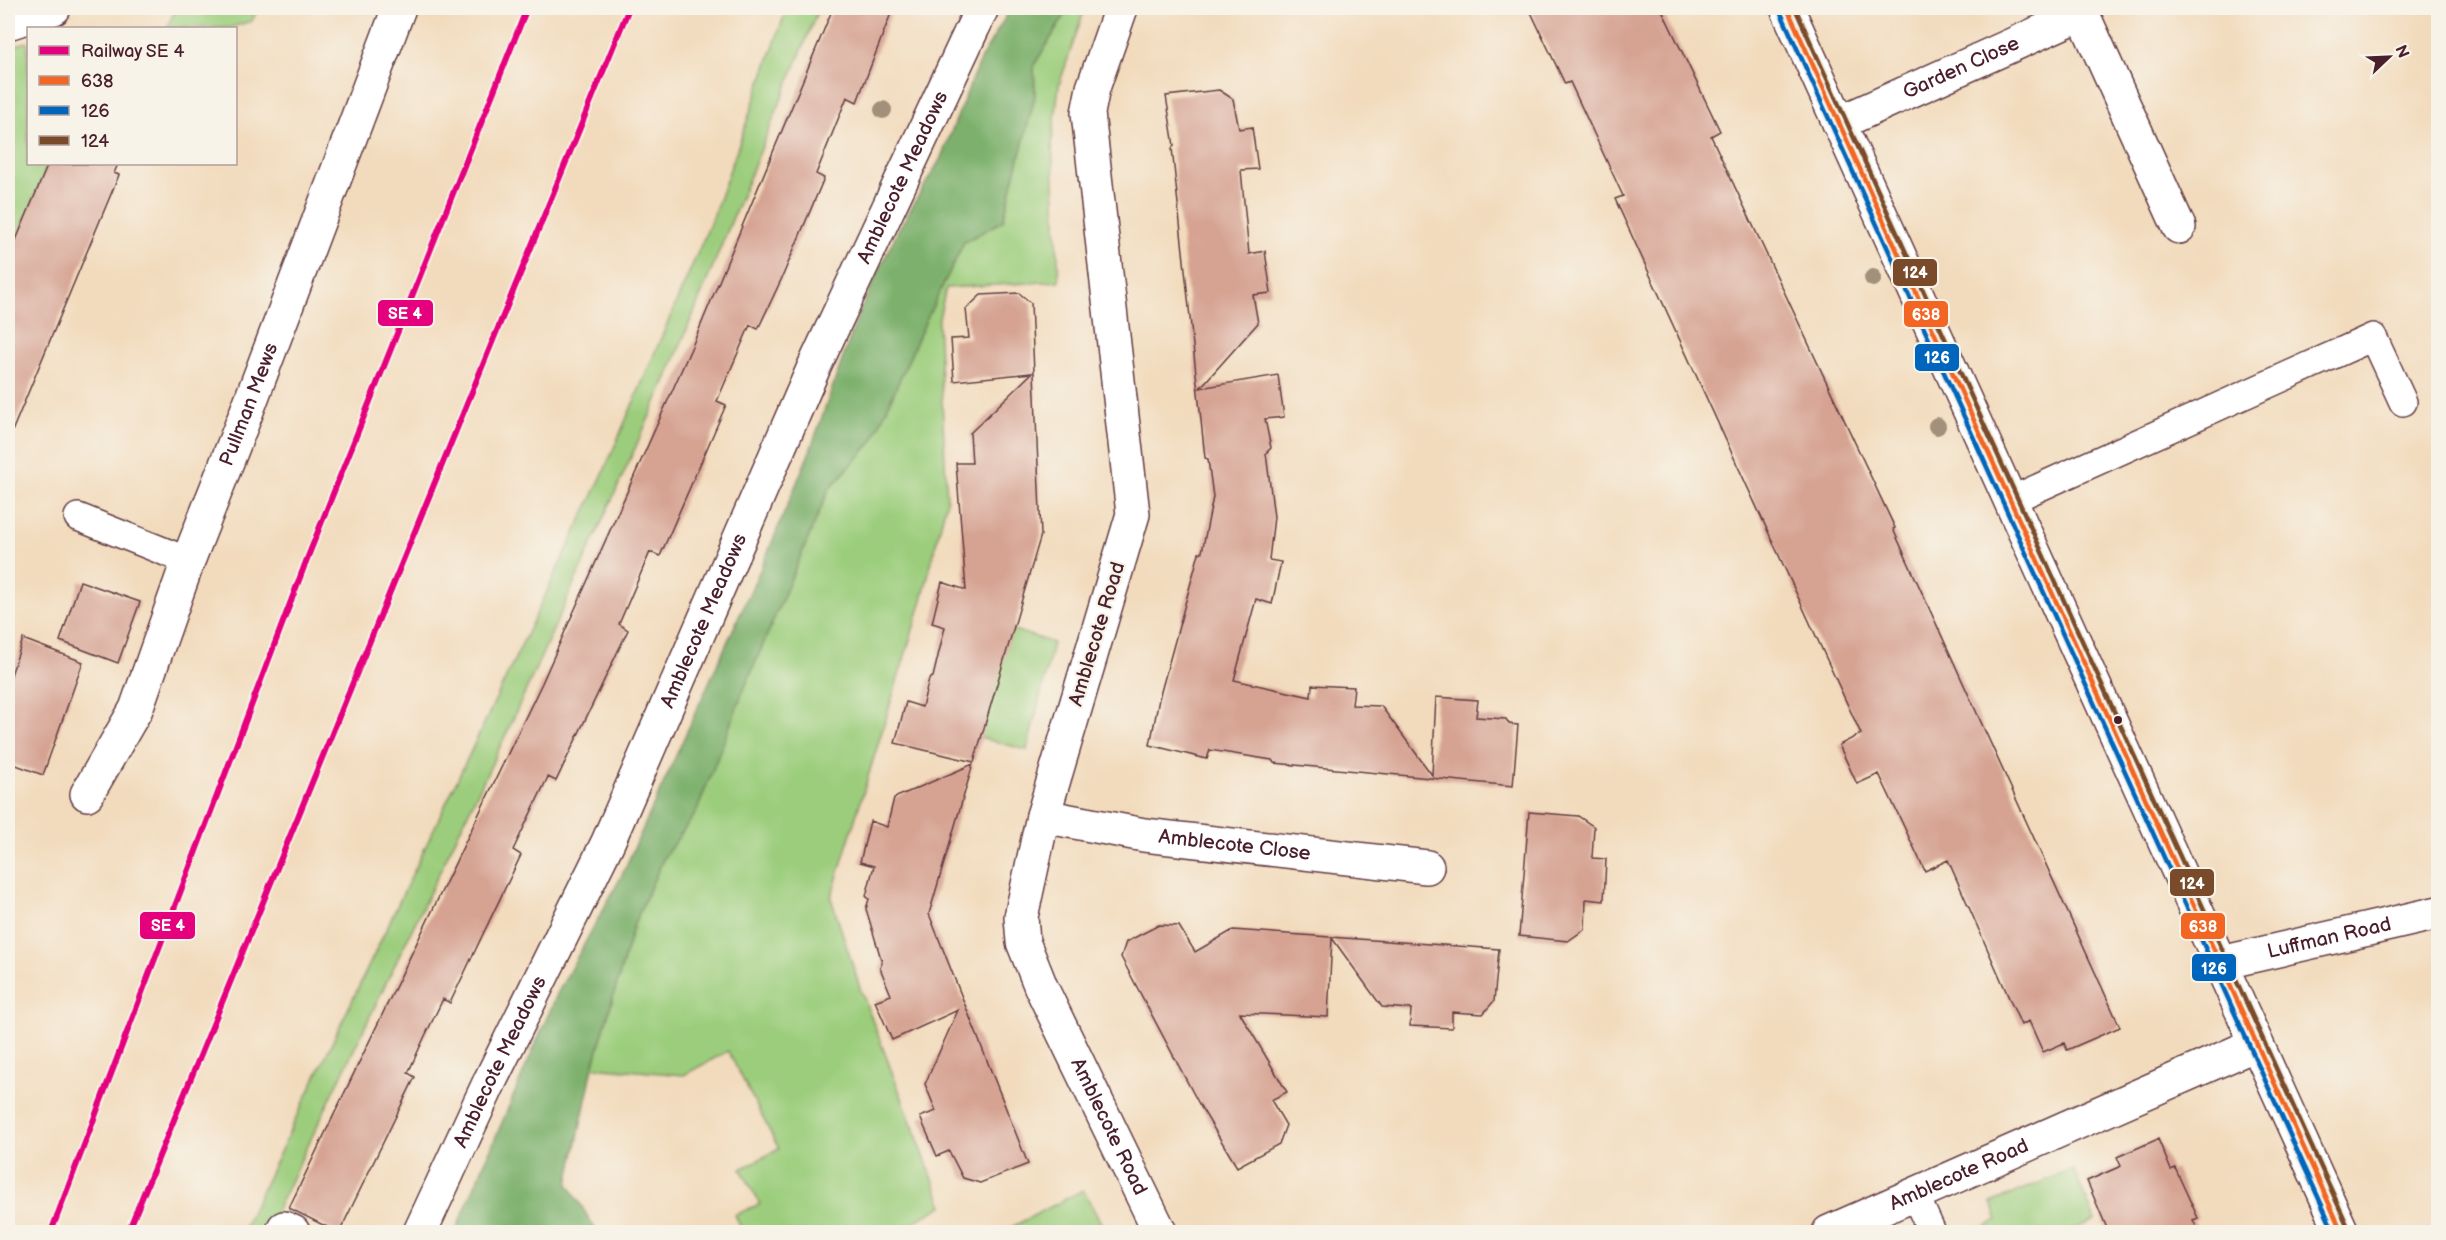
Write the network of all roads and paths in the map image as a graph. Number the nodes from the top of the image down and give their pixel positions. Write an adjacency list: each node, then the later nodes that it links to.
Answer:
1 (54, 8): 7 (street)
2 (399, 8): 13 (street, Pullman Mews)
3 (982, 8): 21 (street, Amblecote Meadows)
4 (1121, 8): 15 (street, Amblecote Road)
5 (1787, 8): 8 (street)
6 (2082, 10): 8 (street, Garden Close); 9 (street, Garden Close)
7 (8, 23)
8 (1839, 123): 11 (street)
9 (2179, 227)
10 (2403, 402): 11 (lane)
11 (2009, 501): 18 (street)
12 (78, 517): 13 (lane)
13 (188, 561): 14 (street, Pullman Mews)
14 (87, 794)
15 (1043, 816): 16 (street, Amblecote Close); 22 (street, Amblecote Road)
16 (1427, 867)
17 (2439, 914): 18 (street, Luffman Road)
18 (2221, 963): 19 (street)
19 (2256, 1044): 20 (street, Amblecote Road); 25 (street)
20 (1915, 1195): 23 (street, Amblecote Road); 24 (lane)
21 (420, 1233)
22 (1161, 1233)
23 (1829, 1233)
24 (1932, 1233)
25 (2342, 1233)

